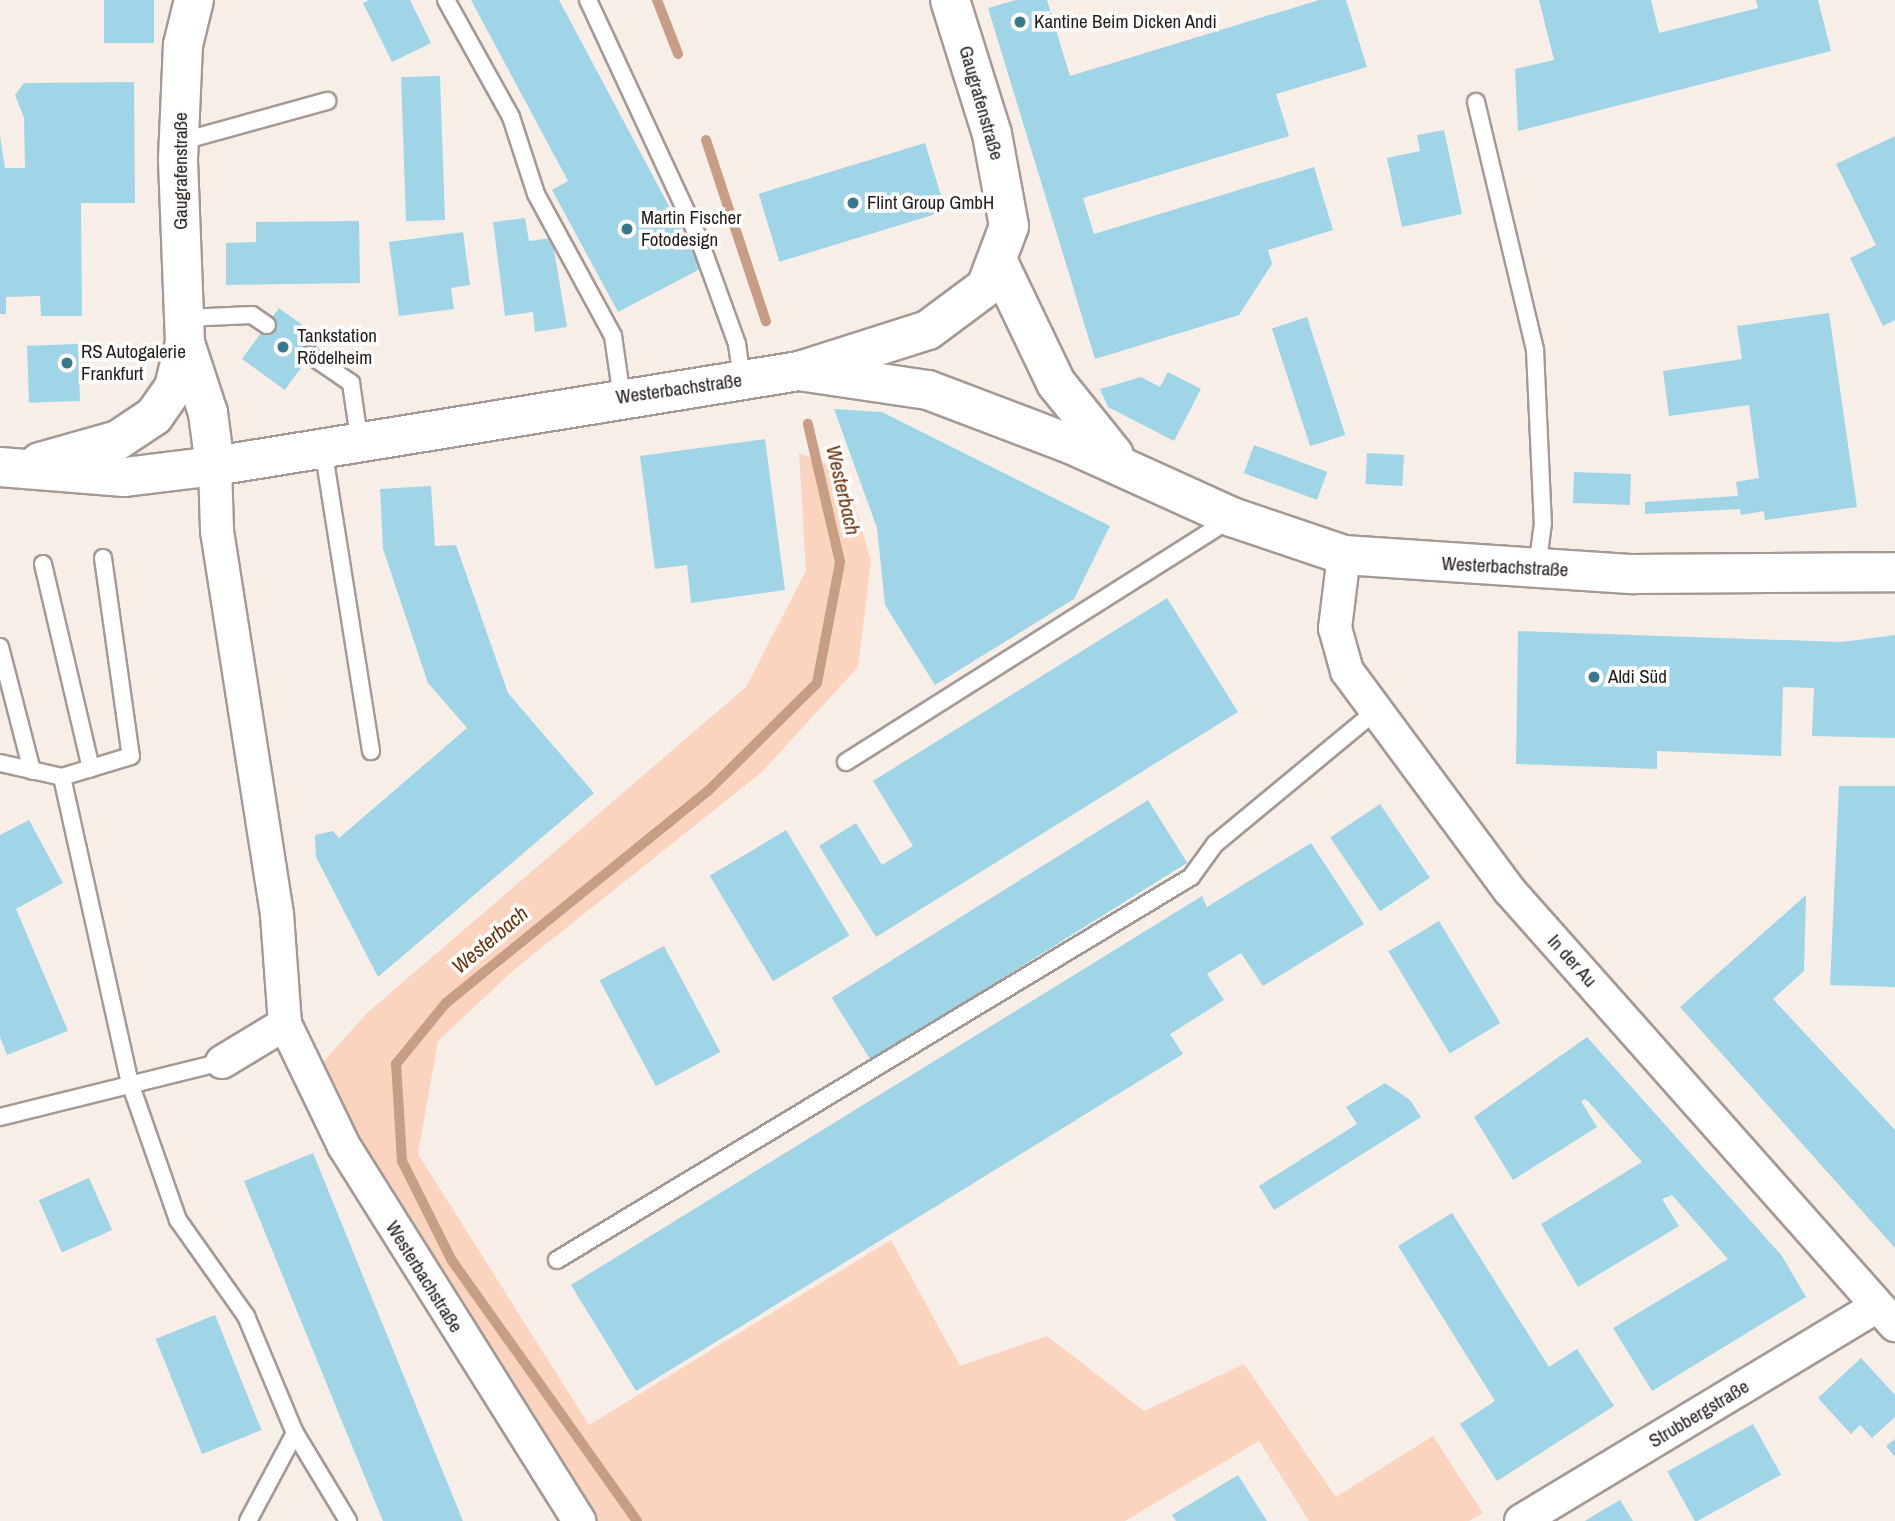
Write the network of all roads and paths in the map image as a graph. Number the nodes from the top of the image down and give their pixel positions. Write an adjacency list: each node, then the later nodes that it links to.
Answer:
1 (194, 0): 7 (main road, Gaugrafenstraße)
2 (446, 0): 14 (lane)
3 (588, 0): 13 (lane)
4 (950, 0): 8 (main road, Gaugrafenstraße)
5 (327, 101): 7 (lane)
6 (1476, 102): 24 (lane)
7 (179, 142): 10 (main road, Gaugrafenstraße)
8 (999, 264): 12 (main road); 19 (main road, Westerbachstraße)
9 (267, 325): 10 (lane)
10 (184, 330): 17 (main road, Gaugrafenstraße); 18 (main road, Gaugrafenstraße)
11 (310, 355): 15 (lane)
12 (799, 371): 13 (main road, Westerbachstraße); 19 (main road, Westerbachstraße)
13 (742, 381): 14 (main road, Westerbachstraße)
14 (622, 398): 15 (main road, Westerbachstraße)
15 (359, 438): 16 (main road, Westerbachstraße)
16 (323, 445): 17 (main road, Westerbachstraße); 28 (lane)
17 (215, 466): 18 (main road, Westerbachstraße); 34 (street, Westerbachstraße)
18 (9, 467)
19 (1131, 470): 20 (main road, Westerbachstraße)
20 (1232, 517): 21 (main road, Westerbachstraße); 29 (lane)
21 (1344, 555): 24 (main road, Westerbachstraße); 27 (street, In der Au)
22 (103, 558): 31 (lane)
23 (43, 564): 31 (lane)
24 (1537, 568): 25 (main road, Westerbachstraße)
25 (1895, 572)
26 (0, 647): 32 (lane)
27 (1376, 711): 38 (lane); 39 (street, In der Au)
28 (371, 751)
29 (846, 762)
30 (0, 763): 32 (lane)
31 (91, 768): 33 (lane)
32 (32, 771): 33 (lane)
33 (62, 777): 36 (lane)
34 (285, 1024): 35 (street); 43 (street, Westerbachstraße)
35 (222, 1062): 36 (lane)
36 (130, 1083): 37 (lane); 40 (lane)
37 (0, 1117)
38 (557, 1260)
39 (1886, 1316): 44 (street, Strubbergstraße)
40 (295, 1433): 41 (lane); 42 (lane)
41 (248, 1521)
42 (348, 1521)
43 (579, 1521)
44 (1521, 1521)

